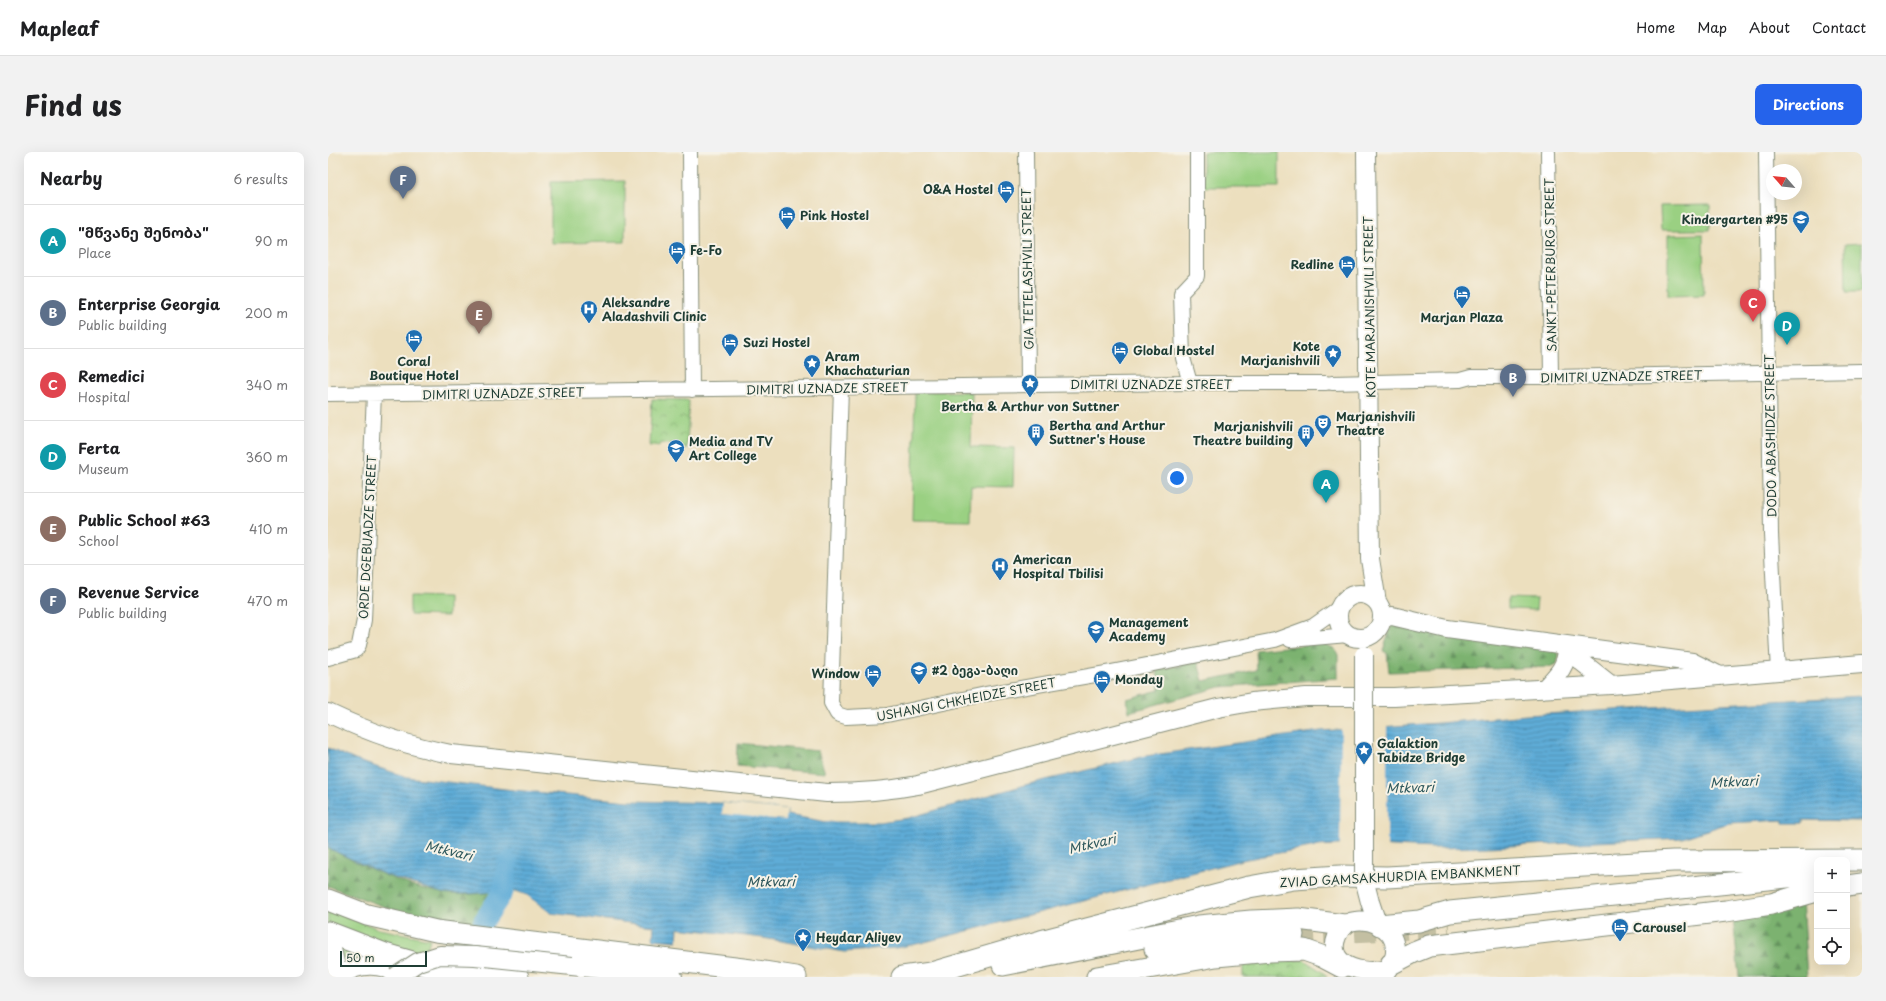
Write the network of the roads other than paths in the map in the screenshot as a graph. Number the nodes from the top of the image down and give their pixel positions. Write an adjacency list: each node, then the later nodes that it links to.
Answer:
1 (690, 152): 14 (street)
2 (1026, 152): 12 (street, GIA TETELASHVILI STREET)
3 (1197, 152): 11 (street)
4 (1366, 152): 10 (main road, KOTE MARJANISHVILI STREET)
5 (1548, 152): 9 (street, SANKT-PETERBURG STREET)
6 (1766, 152): 8 (street, DODO ABASHIDZE STREET)
7 (1862, 371): 8 (street, DIMITRI UZNADZE STREET)
8 (1769, 373): 9 (street, DIMITRI UZNADZE STREET); 28 (street, DODO ABASHIDZE STREET)
9 (1551, 377): 10 (street, DIMITRI UZNADZE STREET)
10 (1370, 382): 11 (street, DIMITRI UZNADZE STREET); 17 (main road, KOTE MARJANISHVILI STREET)
11 (1190, 383): 12 (street, DIMITRI UZNADZE STREET)
12 (1028, 385): 13 (street, DIMITRI UZNADZE STREET)
13 (841, 388): 14 (street, DIMITRI UZNADZE STREET); 23 (street, USHANGI CHKHEIDZE STREET)
14 (692, 390): 16 (street, DIMITRI UZNADZE STREET)
15 (328, 394): 16 (street, DIMITRI UZNADZE STREET)
16 (374, 394): 26 (street, ORDE DGEBUADZE STREET)
17 (1370, 559): 18 (main road, KOTE MARJANISHVILI STREET); 20 (main road, KOTE MARJANISHVILI STREET)
18 (1354, 595): 19 (main road); 20 (main road)
19 (1340, 607): 22 (main road); 23 (street, USHANGI CHKHEIDZE STREET)
20 (1380, 610): 21 (main road); 24 (main road)
21 (1372, 635): 22 (main road); 25 (main road)
22 (1351, 636): 23 (street, USHANGI CHKHEIDZE STREET); 25 (main road)
23 (1275, 640)
24 (1563, 647): 29 (main road); 30 (main road); 31 (main road)
25 (1364, 655): 42 (main road, bridge)
26 (328, 658)
27 (1862, 664): 28 (main road)
28 (1778, 672): 29 (main road)
29 (1721, 676): 30 (main road)
30 (1611, 685): 31 (main road)
31 (1544, 689): 32 (main road)
32 (328, 713)
33 (1862, 860): 52 (highway, ZVIAD GAMSAKHURDIA EMBANKMENT)
34 (1862, 868): 35 (highway)
35 (1850, 870)
36 (1814, 874): 43 (highway)
37 (1862, 884): 38 (highway)
38 (1850, 886)
39 (1814, 891): 43 (highway)
40 (1814, 892): 49 (highway)
41 (328, 900): 58 (highway)
42 (1364, 902): 44 (main road); 45 (main road)
43 (1442, 922): 45 (highway); 49 (highway)
44 (1346, 924): 45 (main road); 47 (highway); 51 (main road)
45 (1379, 924): 50 (main road)
46 (328, 932): 56 (highway)
47 (1301, 935): 51 (highway); 52 (highway); 60 (highway); 61 (highway)
48 (328, 941): 53 (main road)
49 (1439, 945): 50 (highway)
50 (1387, 970): 51 (main road)
51 (1345, 971)
52 (931, 973): 59 (highway, ZVIAD GAMSAKHURDIA EMBANKMENT)
53 (338, 977): 55 (main road)
54 (395, 977): 57 (main road, bridge)
55 (400, 977)
56 (516, 977)
57 (673, 977)
58 (796, 977)
59 (902, 977)
60 (1013, 977)
61 (1096, 977)

